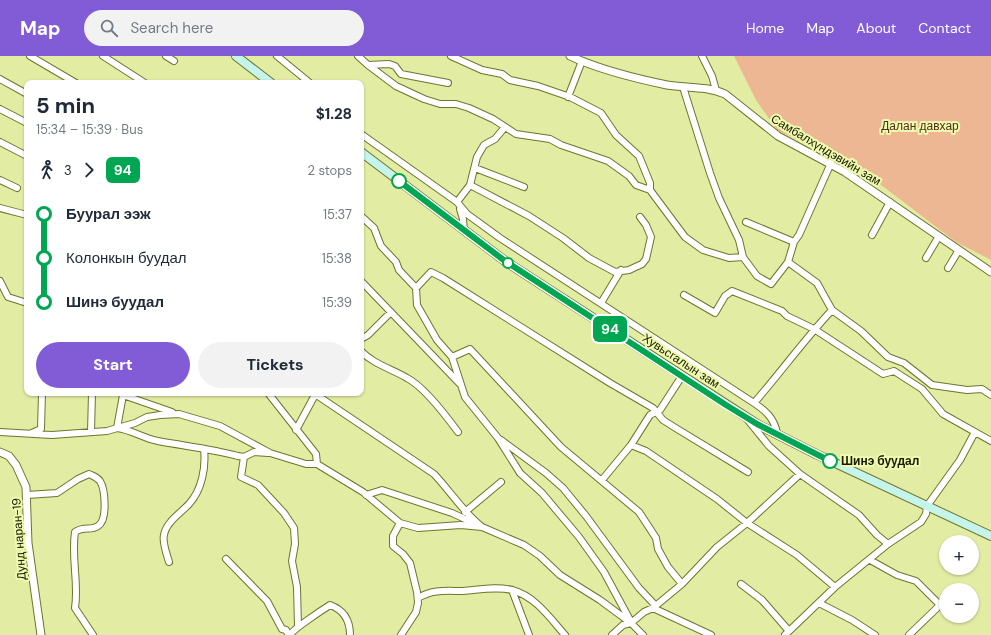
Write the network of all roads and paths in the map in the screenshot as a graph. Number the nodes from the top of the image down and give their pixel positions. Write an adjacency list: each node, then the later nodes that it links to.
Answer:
1 (30, 56): 15 (street)
2 (103, 56): 16 (street)
3 (166, 56): 10 (street)
4 (236, 56): 17 (main road)
5 (277, 56): 18 (street)
6 (358, 56): 12 (street)
7 (451, 56): 24 (street)
8 (570, 56): 11 (street, Самбалхүндэвийн зам)
9 (702, 56): 22 (street)
10 (174, 61)
11 (582, 61): 21 (street, Самбалхүндэвийн зам); 24 (street)
12 (368, 65): 13 (street); 19 (street)
13 (401, 74): 19 (street); 20 (street)
14 (0, 79): 23 (street)
15 (71, 80)
16 (140, 80)
17 (267, 80)
18 (306, 80)
19 (388, 80): 27 (street)
20 (448, 83)
21 (683, 87): 22 (street, Самбалхүндэвийн зам); 51 (street)
22 (716, 90): 32 (street, Самбалхүндэвийн зам)
23 (24, 92)
24 (568, 97): 38 (street)
25 (0, 109): 26 (street)
26 (24, 121)
27 (505, 127): 33 (street); 38 (street)
28 (364, 136): 39 (street)
29 (0, 142): 30 (street)
30 (24, 154)
31 (364, 154): 46 (main road, Хувьсгалын зам)
32 (831, 164): 40 (street, Самбалхүндэвийн зам); 49 (street)
33 (475, 168): 35 (street); 36 (street)
34 (0, 180): 37 (street)
35 (470, 185): 39 (street); 55 (street)
36 (524, 186)
37 (17, 188)
38 (650, 190): 51 (street)
39 (457, 202): 46 (street); 62 (street)
40 (890, 202): 47 (street); 48 (street, Самбалхүндэвийн зам)
41 (0, 208): 42 (street)
42 (24, 213)
43 (640, 217): 55 (street)
44 (364, 219): 59 (street)
45 (746, 222): 49 (street)
46 (464, 231): 69 (main road, Хувьсгалын зам)
47 (872, 235)
48 (940, 236): 50 (street, Самбалхүндэвийн зам); 52 (street)
49 (794, 242): 53 (street)
50 (959, 250): 54 (street); 56 (street, Самбалхүндэвийн зам)
51 (743, 257): 53 (street)
52 (926, 258)
53 (788, 262): 63 (street)
54 (948, 268)
55 (621, 270): 62 (street)
56 (991, 272)
57 (0, 280): 61 (street)
58 (364, 284): 64 (street)
59 (416, 288): 68 (street); 80 (street)
60 (684, 295): 65 (street)
61 (24, 303)
62 (601, 303): 79 (street)
63 (832, 310): 65 (street); 71 (street)
64 (391, 312): 66 (street); 70 (street)
65 (814, 329): 79 (street); 88 (street)
66 (364, 337)
67 (364, 355): 87 (street)
68 (452, 357): 70 (street); 101 (street)
69 (682, 376): 80 (street); 82 (main road, Хувьсгалын зам)
70 (461, 386): 91 (street)
71 (991, 395)
72 (42, 396): 89 (street)
73 (92, 396): 86 (street)
74 (123, 396): 83 (street)
75 (129, 396): 81 (street)
76 (270, 396): 84 (street)
77 (314, 396): 84 (street)
78 (320, 396): 106 (street)
79 (754, 402): 90 (street)
80 (656, 412): 93 (street); 99 (street)
81 (179, 414): 83 (street); 96 (street)
82 (746, 417): 90 (main road, Хувьсгалын зам); 100 (street)
83 (117, 428): 86 (street); 94 (street)
84 (296, 430): 98 (street)
85 (0, 432): 89 (street)
86 (90, 432): 89 (street)
87 (458, 432)
88 (975, 432): 92 (street); 105 (street)
89 (32, 433)
90 (777, 433): 105 (main road, Хувьсгалын зам)
91 (498, 438): 121 (street); 122 (street)
92 (991, 441)
93 (631, 445): 101 (street); 108 (street)
94 (204, 449): 97 (street); 114 (street)
95 (0, 452): 103 (street, Дунд наран-19)
96 (270, 453): 97 (street); 98 (street)
97 (244, 457): 123 (street)
98 (317, 464): 104 (street)
99 (748, 472)
100 (800, 474): 108 (street); 111 (street)
101 (602, 480): 115 (street)
102 (501, 482): 106 (street)
103 (27, 495): 126 (street, Дунд наран-19); 127 (street)
104 (366, 495): 107 (street); 109 (street)
105 (927, 506): 110 (main road, Хувьсгалын зам); 111 (street)
106 (465, 512): 109 (street)
107 (400, 523): 109 (street); 119 (street)
108 (747, 523): 115 (street); 117 (street)
109 (482, 527): 122 (street)
110 (991, 536)
111 (888, 544): 113 (street)
112 (226, 559): 128 (street)
113 (870, 560): 117 (street); 136 (street)
114 (169, 562)
115 (682, 584): 121 (street)
116 (741, 584): 124 (street)
117 (835, 586): 120 (street)
118 (512, 590): 119 (street); 130 (street); 131 (street)
119 (418, 598): 125 (street)
120 (819, 603): 124 (street); 135 (street)
121 (654, 607): 122 (street); 134 (street)
122 (631, 623): 132 (street); 133 (street)
123 (298, 627): 128 (street); 129 (street)
124 (787, 633)
125 (403, 634)
126 (41, 635)
127 (93, 635)
128 (289, 635)
129 (350, 635)
130 (529, 635)
131 (564, 635)
132 (612, 635)
133 (642, 635)
134 (710, 635)
135 (874, 635)
136 (909, 635)

